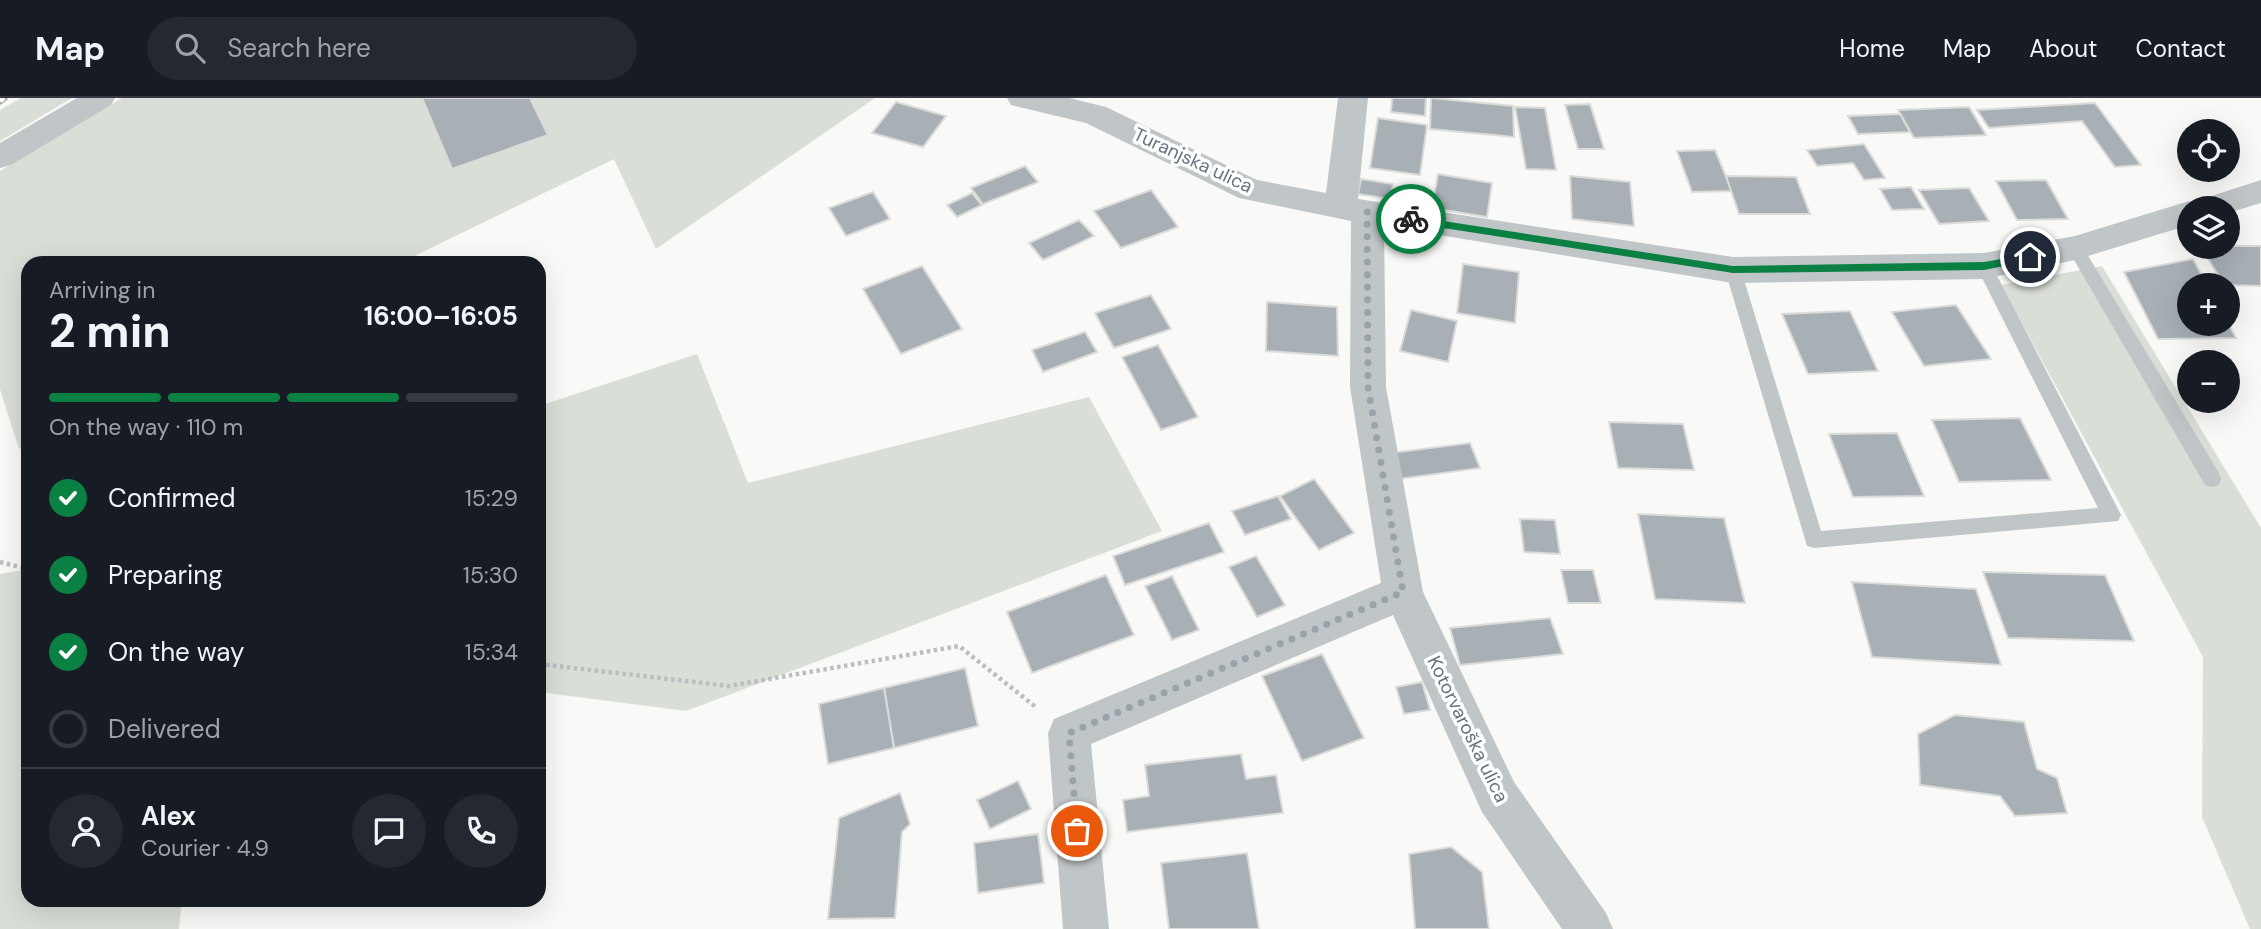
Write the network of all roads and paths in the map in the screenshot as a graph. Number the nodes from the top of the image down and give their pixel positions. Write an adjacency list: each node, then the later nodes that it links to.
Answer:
1 (100, 98): 4 (street)
2 (1022, 98): 7 (street, Turanjska ulica)
3 (1353, 98): 7 (street)
4 (0, 157)
5 (2261, 191): 6 (street)
6 (2240, 197)
7 (1354, 209): 11 (street, Turanjska ulica); 15 (street)
8 (2177, 217): 9 (street, Turanjska ulica)
9 (2075, 248): 10 (street, Turanjska ulica); 12 (lane)
10 (1984, 266): 11 (street, Turanjska ulica); 11 (lane)
11 (1733, 270)
12 (2212, 479)
13 (0, 562): 14 (path)
14 (21, 567)
15 (1403, 592): 17 (street); 19 (street, Kotorvaroška ulica)
16 (546, 665): 17 (path)
17 (1069, 733): 18 (street)
18 (1086, 929)
19 (1590, 929)

